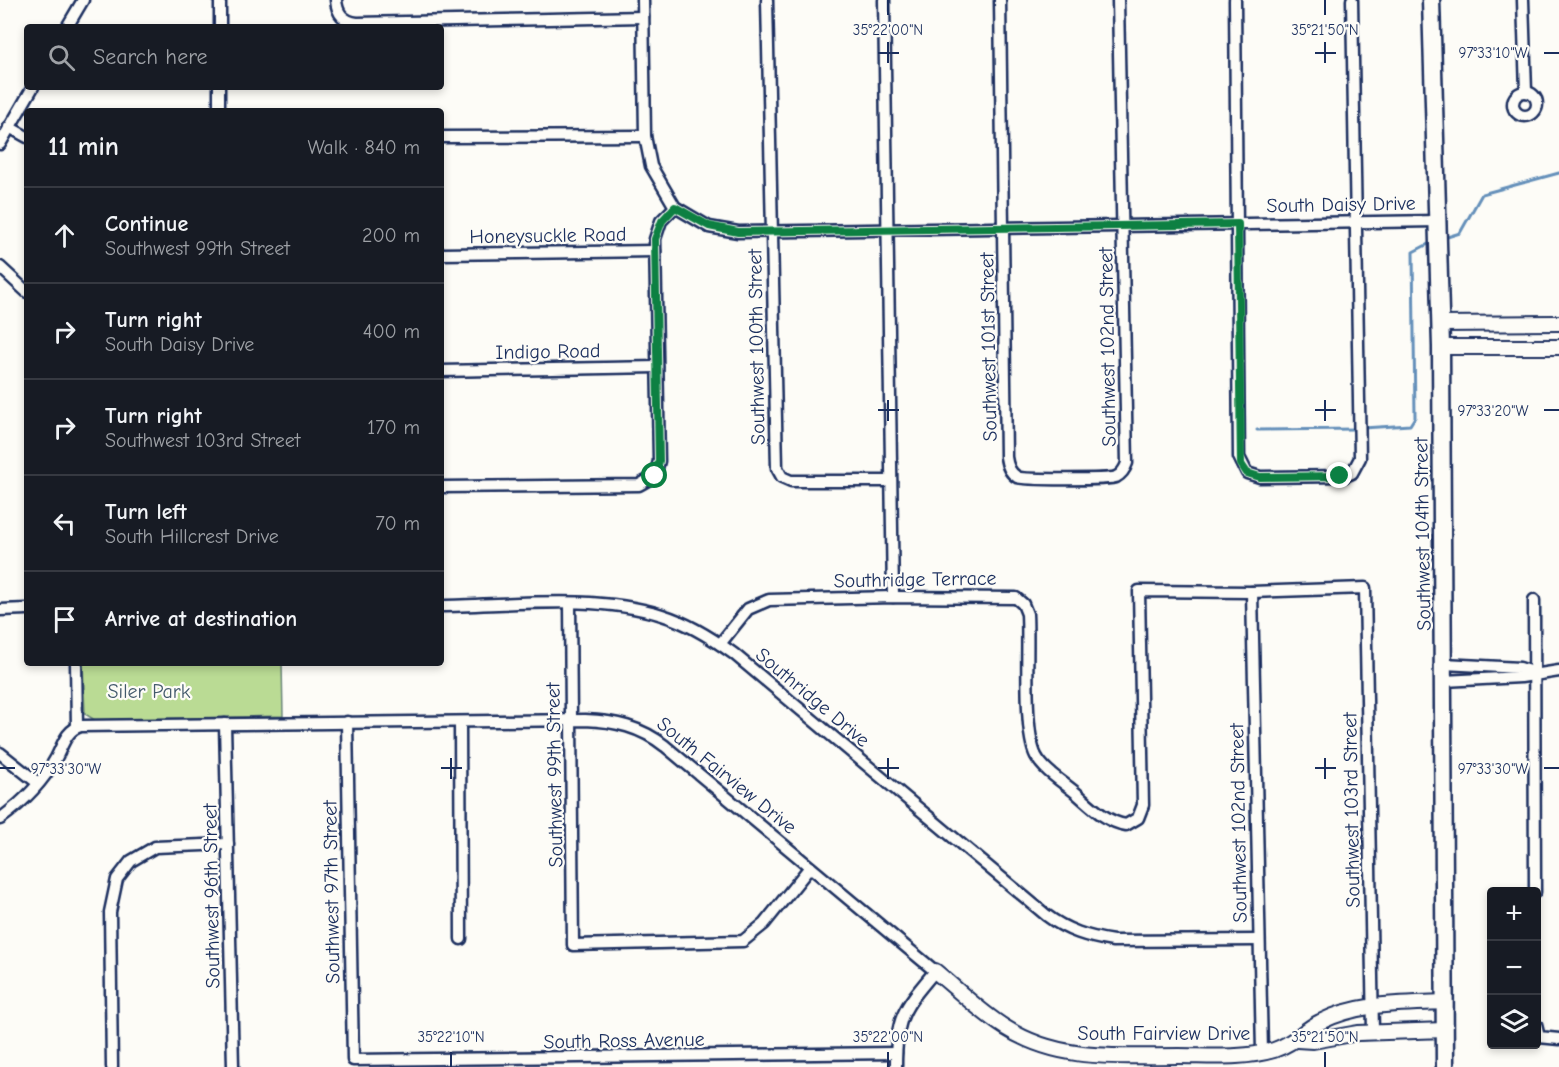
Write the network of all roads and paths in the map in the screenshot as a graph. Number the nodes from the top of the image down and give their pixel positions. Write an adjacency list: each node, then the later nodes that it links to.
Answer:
1 (83, 0): 14 (street)
2 (220, 0): 15 (street)
3 (336, 0): 13 (street)
4 (643, 0): 13 (street)
5 (767, 0): 32 (street, Southwest 100th Street)
6 (884, 0): 31 (street)
7 (1000, 0): 30 (street, Southwest 101st Street)
8 (1118, 0): 28 (street, Southwest 102nd Street)
9 (1235, 0): 27 (street)
10 (1352, 0): 26 (street)
11 (1431, 0): 29 (main road, Southwest 104th Street)
12 (1523, 0): 18 (street)
13 (644, 17): 22 (street)
14 (72, 24)
15 (220, 24)
16 (31, 90): 20 (street)
17 (219, 90): 19 (street)
18 (1526, 92)
19 (219, 108)
20 (9, 127): 21 (street); 24 (street)
21 (24, 135)
22 (645, 136): 23 (street); 25 (street)
23 (444, 137)
24 (0, 144)
25 (675, 207): 32 (street, South Daisy Drive); 33 (street)
26 (1355, 223): 27 (street, South Daisy Drive); 27 (street); 29 (street, South Daisy Drive)
27 (1238, 224): 28 (street, South Daisy Drive)
28 (1122, 225): 30 (street, South Daisy Drive); 43 (street, Southwest 102nd Street)
29 (1438, 227): 38 (main road, Southwest 104th Street)
30 (1004, 228): 31 (street, South Daisy Drive); 43 (street, Southwest 101st Street)
31 (888, 230): 32 (street, South Daisy Drive); 44 (street)
32 (771, 231): 44 (street, Southwest 100th Street)
33 (655, 251): 34 (street, Honeysuckle Road); 41 (street)
34 (444, 254)
35 (0, 267): 36 (street)
36 (24, 289)
37 (1559, 323): 38 (street)
38 (1440, 324): 39 (main road, Southwest 104th Street)
39 (1441, 347): 40 (street); 54 (main road, Southwest 104th Street)
40 (1559, 347)
41 (657, 367): 42 (street, Indigo Road); 45 (street)
42 (444, 371)
43 (1015, 476)
44 (891, 481): 47 (street)
45 (444, 487)
46 (1252, 592): 47 (street, Southridge Terrace); 71 (street, Southwest 102nd Street); 74 (street, Southwest 103rd Street)
47 (893, 597): 53 (street, Southridge Terrace)
48 (1534, 600): 57 (street)
49 (570, 604): 50 (street, Southridge Drive); 53 (street, Southridge Drive); 59 (street, Southwest 99th Street)
50 (444, 606)
51 (24, 609): 52 (street)
52 (0, 610)
53 (720, 644): 71 (street, Southridge Drive)
54 (1444, 664): 57 (street); 58 (main road, Southwest 104th Street)
55 (76, 666): 63 (street)
56 (1559, 671): 57 (street)
57 (1535, 673): 58 (street); 69 (street)
58 (1444, 681): 73 (main road, Southwest 104th Street)
59 (572, 721): 61 (street, South Fairview Drive); 68 (street, South Fairview Drive); 68 (street, Southwest 99th Street)
60 (347, 722): 61 (street, South Fairview Drive); 62 (street, South Fairview Drive); 82 (street, Southwest 97th Street)
61 (460, 723): 70 (street)
62 (225, 724): 63 (street, South Fairview Drive); 67 (street, Southwest 96th Street)
63 (77, 727): 65 (street)
64 (0, 753): 65 (street)
65 (38, 783): 66 (street)
66 (0, 819)
67 (228, 844): 84 (street); 85 (street, Southwest 96th Street)
68 (810, 867): 72 (street, South Fairview Drive)
69 (1535, 887)
70 (461, 939)
71 (1258, 940): 80 (street, Southwest 102nd Street)
72 (935, 971): 80 (street, South Fairview Drive); 81 (street)
73 (1445, 1002): 74 (street, South Fairview Drive); 75 (main road, Southwest 104th Street)
74 (1372, 1006): 76 (street, Southwest 103rd Street); 79 (street, South Fairview Drive)
75 (1445, 1030): 76 (street, South Fairview Drive); 87 (main road, Southwest 104th Street)
76 (1373, 1032): 79 (street, South Fairview Drive)
77 (1541, 1037): 78 (street)
78 (1559, 1039)
79 (1298, 1040): 80 (street, South Fairview Drive)
80 (1262, 1052)
81 (896, 1053): 83 (street, South Ross Avenue); 86 (street)
82 (353, 1060): 83 (street, South Ross Avenue)
83 (457, 1064)
84 (112, 1067)
85 (233, 1067)
86 (896, 1067)
87 (1445, 1067)

